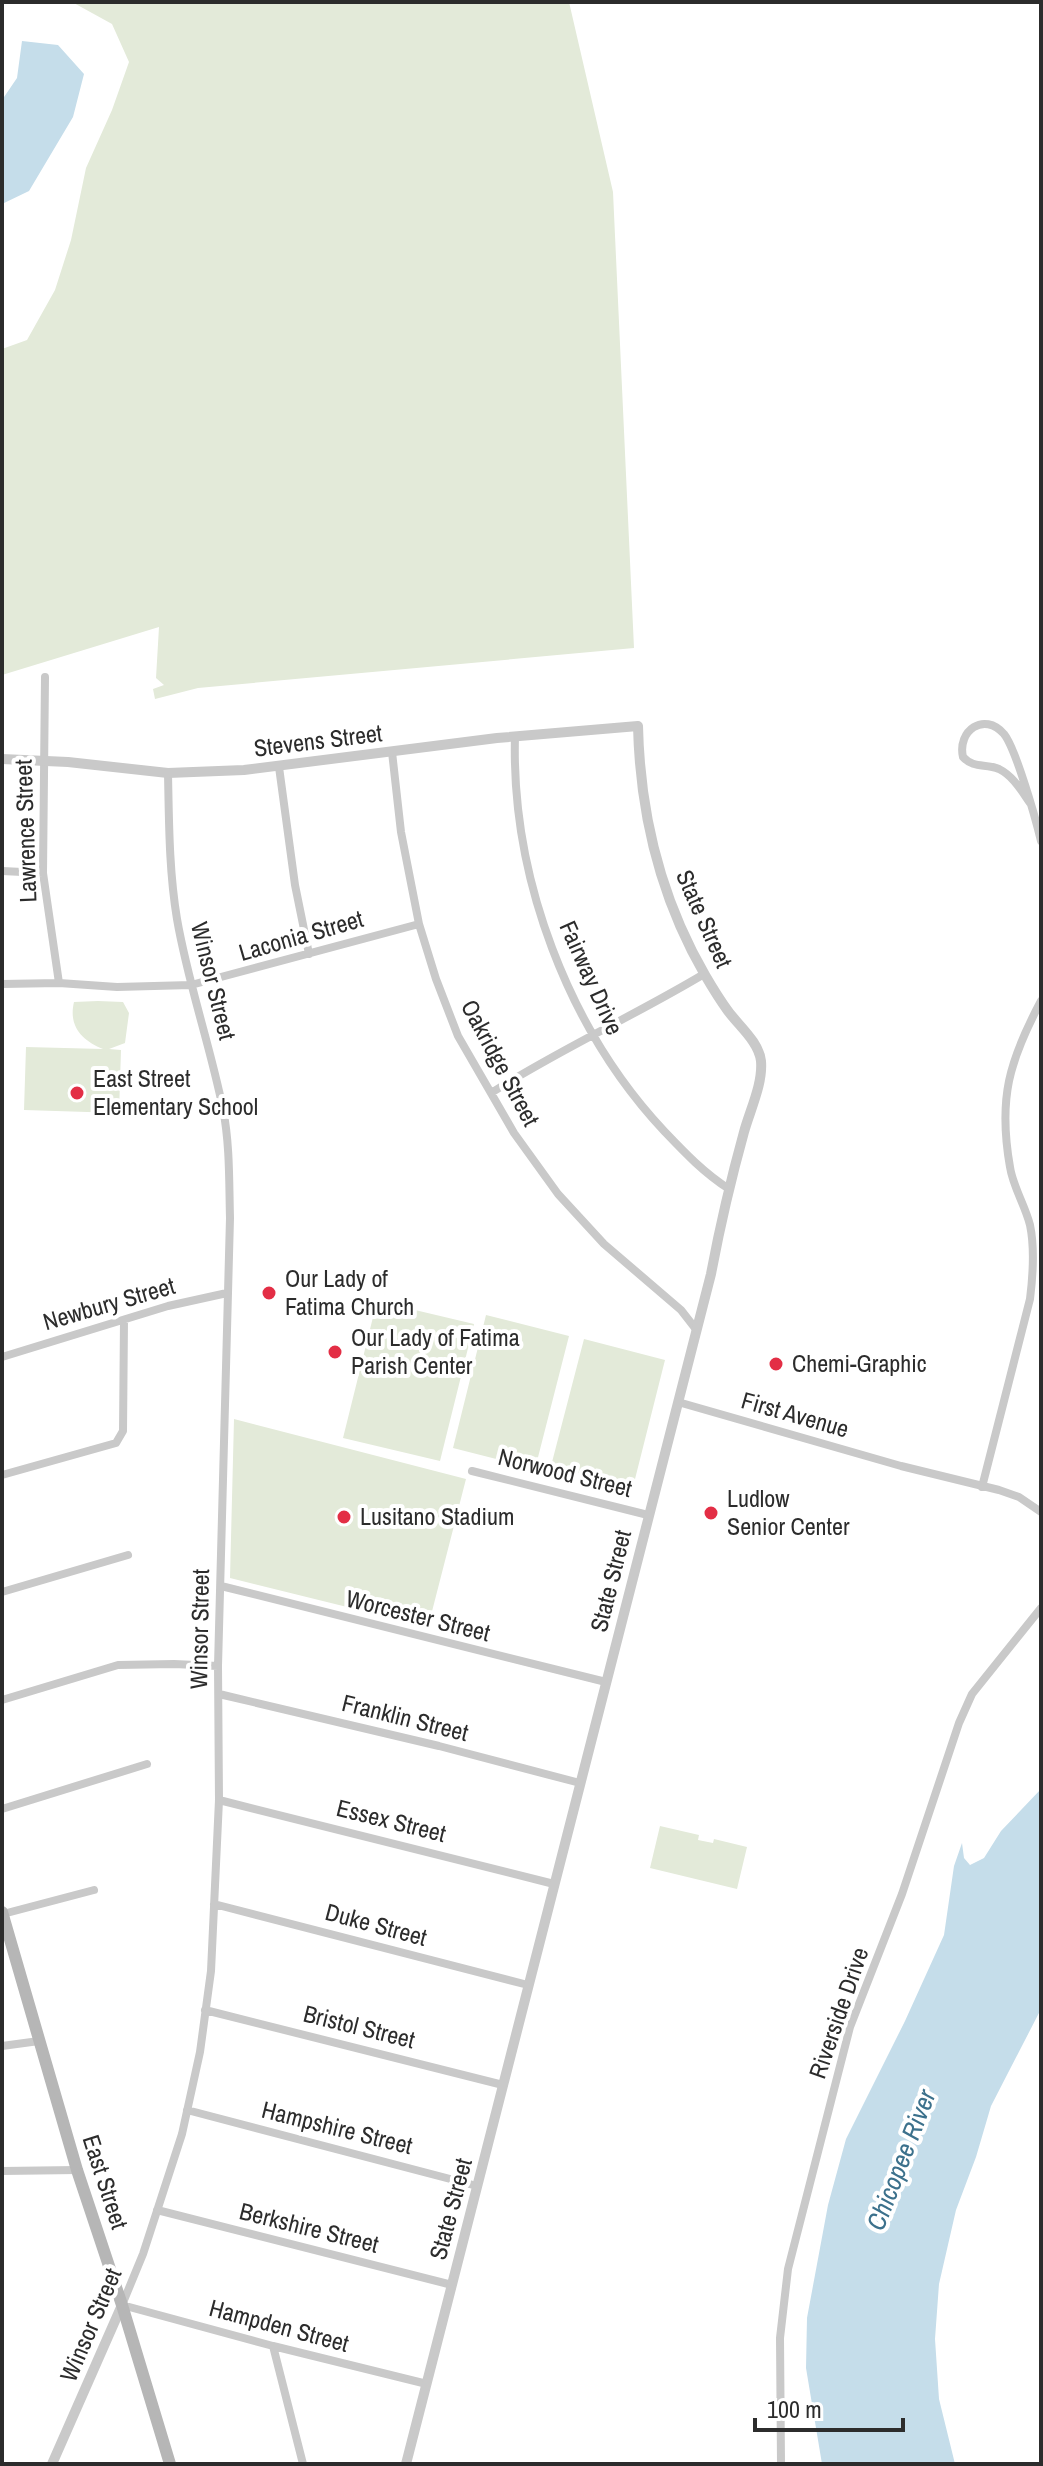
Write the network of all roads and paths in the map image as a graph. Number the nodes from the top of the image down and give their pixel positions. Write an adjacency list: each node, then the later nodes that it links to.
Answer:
1 (45, 677): 6 (street, Lawrence Street)
2 (638, 726): 3 (street, Stevens Street); 15 (street, State Street)
3 (515, 736): 4 (street, Stevens Street); 20 (street, Fairway Drive)
4 (392, 752): 7 (street, Stevens Street); 13 (street, Oakridge Street)
5 (2, 759): 6 (street, Stevens Street)
6 (42, 761): 8 (street, Stevens Street); 12 (street, Lawrence Street)
7 (279, 767): 8 (street, Stevens Street); 14 (street)
8 (168, 773): 18 (street, Winsor Street)
9 (1030, 803): 9 (street); 10 (street)
10 (1041, 841)
11 (2, 871): 12 (street)
12 (43, 873): 16 (street, Lawrence Street)
13 (419, 924): 14 (street, Laconia Street); 21 (street, Oakridge Street)
14 (309, 954): 18 (street, Laconia Street)
15 (704, 974): 20 (street); 22 (street, State Street)
16 (59, 983): 17 (street, Laconia Street); 18 (street, Laconia Street)
17 (2, 984)
18 (191, 985): 23 (street, Winsor Street)
19 (1041, 1001): 30 (street)
20 (593, 1037): 21 (street); 22 (street, Fairway Drive)
21 (491, 1093): 25 (street, Oakridge Street)
22 (729, 1189): 25 (street, State Street)
23 (227, 1293): 24 (street, Newbury Street); 34 (street, Winsor Street)
24 (124, 1320): 26 (street, Newbury Street); 29 (street)
25 (695, 1328): 27 (street, State Street)
26 (2, 1357)
27 (678, 1402): 30 (street, First Avenue); 32 (street, State Street)
28 (472, 1471): 32 (street, Norwood Street)
29 (2, 1475)
30 (982, 1487): 31 (street)
31 (1041, 1512)
32 (648, 1515): 38 (street, State Street)
33 (128, 1555): 35 (street)
34 (221, 1586): 37 (street, Winsor Street); 38 (street, Worcester Street)
35 (2, 1592)
36 (1041, 1608): 68 (street, Riverside Drive)
37 (218, 1666): 39 (street, Winsor Street); 40 (street)
38 (606, 1682): 42 (street, State Street)
39 (219, 1694): 42 (street, Franklin Street); 43 (street, Winsor Street)
40 (2, 1700)
41 (147, 1764): 44 (street)
42 (580, 1783): 45 (street, State Street)
43 (219, 1800): 45 (street, Essex Street); 47 (street, Winsor Street)
44 (2, 1809)
45 (554, 1884): 50 (street, State Street)
46 (94, 1890): 48 (street)
47 (214, 1904): 50 (street, Duke Street); 51 (street, Winsor Street)
48 (2, 1913): 49 (main road, East Street)
49 (5, 1934): 52 (main road, East Street)
50 (528, 1985): 54 (street, State Street)
51 (205, 2010): 54 (street, Bristol Street); 55 (street, Winsor Street)
52 (39, 2041): 53 (street); 56 (main road, East Street)
53 (2, 2046)
54 (503, 2085): 58 (street, State Street)
55 (187, 2110): 58 (street, Hampshire Street); 59 (street, Winsor Street)
56 (77, 2170): 57 (street); 61 (main road, East Street)
57 (2, 2171)
58 (477, 2186): 60 (street, State Street)
59 (157, 2210): 60 (street, Berkshire Street); 61 (street, Winsor Street)
60 (452, 2285): 63 (street, State Street)
61 (122, 2305): 62 (street, Hampden Street); 64 (street, Winsor Street); 65 (main road, East Street)
62 (273, 2346): 63 (street, Hampden Street); 66 (street)
63 (427, 2384): 67 (street, State Street)
64 (52, 2464)
65 (170, 2464)
66 (303, 2464)
67 (406, 2464)
68 (781, 2464)

